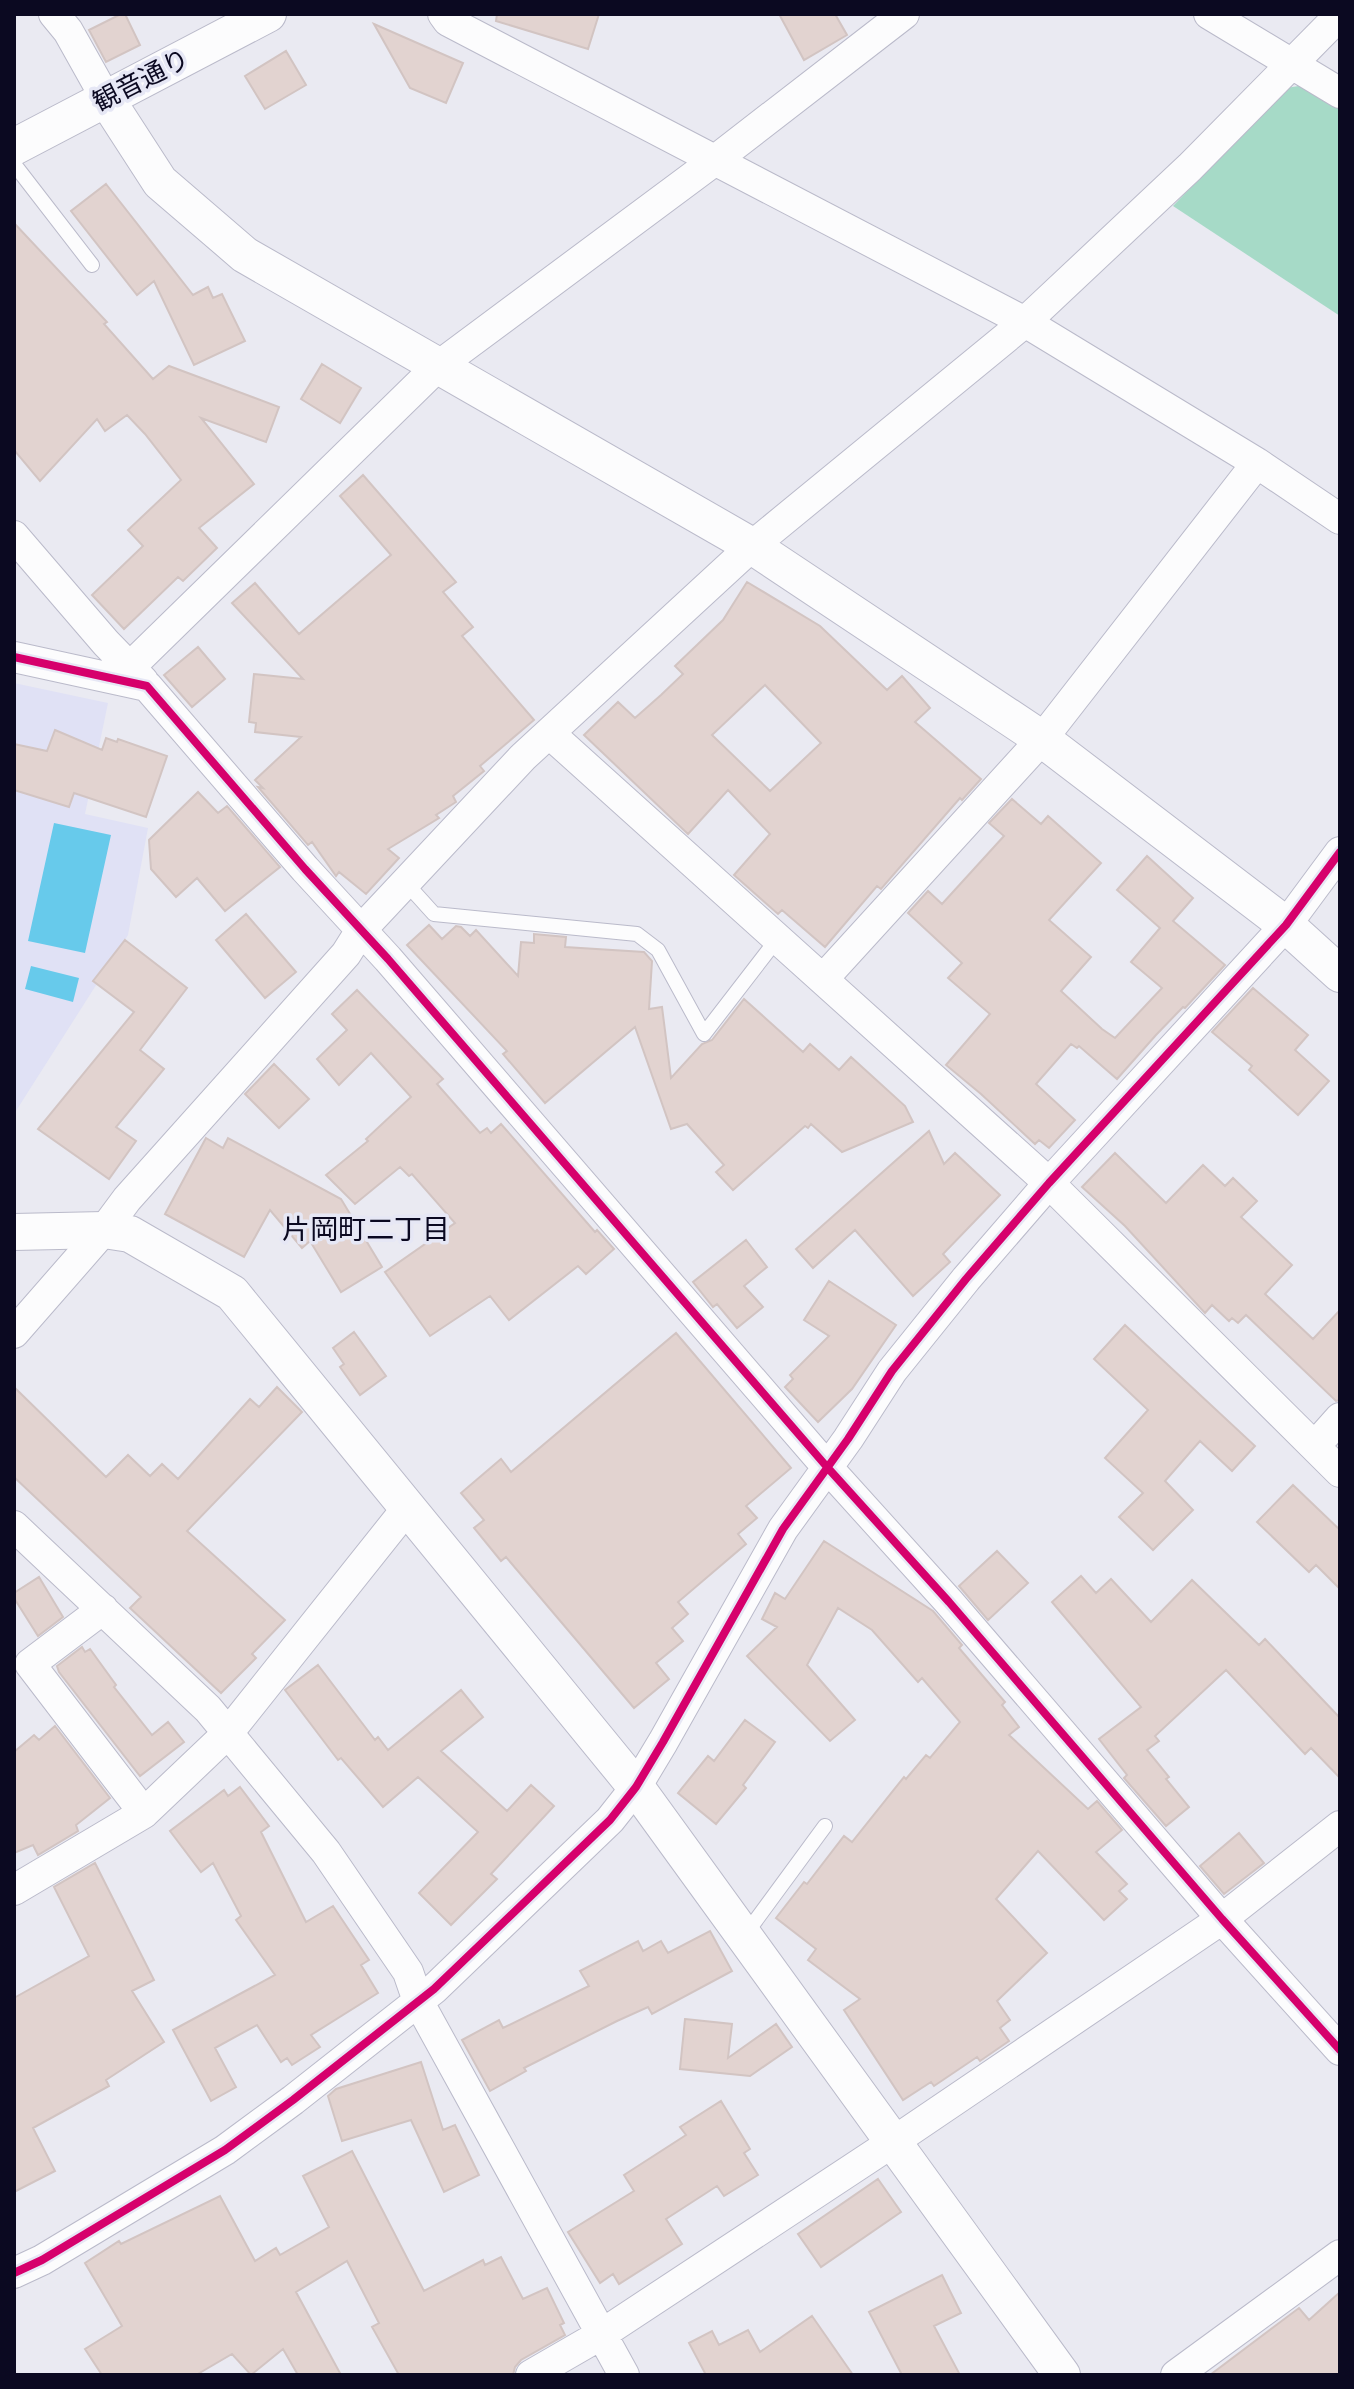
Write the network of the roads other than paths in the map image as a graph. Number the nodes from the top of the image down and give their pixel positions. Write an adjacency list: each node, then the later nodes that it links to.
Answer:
1 (54, 14): 9 (street)
2 (268, 14): 9 (street, 観音通り)
3 (443, 14): 11 (street)
4 (904, 14): 11 (street)
5 (1209, 14): 7 (street)
6 (1340, 15): 7 (street)
7 (1293, 64): 8 (street); 14 (street)
8 (1340, 93)
9 (105, 97): 10 (street, 観音通り); 15 (street)
10 (14, 147)
11 (714, 161): 14 (street); 15 (street)
12 (14, 164): 13 (lane)
13 (92, 265)
14 (1025, 322): 16 (street); 19 (street)
15 (437, 367): 19 (street); 21 (street)
16 (1257, 463): 17 (street); 23 (street)
17 (1340, 519)
18 (14, 536): 21 (street)
19 (752, 546): 22 (street); 23 (street)
20 (14, 657): 21 (street)
21 (138, 676): 27 (street)
22 (549, 733): 25 (street); 28 (street)
23 (1042, 739): 26 (street); 30 (street)
24 (1340, 852): 26 (street)
25 (406, 883): 27 (street); 28 (lane)
26 (1286, 925): 29 (street); 31 (street)
27 (361, 930): 32 (street); 37 (street)
28 (778, 938): 30 (street)
29 (1340, 974)
30 (823, 979): 31 (street)
31 (1049, 1183): 36 (street); 37 (street)
32 (104, 1230): 33 (street); 34 (street); 39 (street)
33 (14, 1232)
34 (14, 1333)
35 (1340, 1418): 36 (street)
36 (1315, 1446): 38 (street)
37 (827, 1467): 43 (street); 48 (street)
38 (1340, 1472)
39 (408, 1507): 42 (street); 43 (street)
40 (14, 1526): 41 (street)
41 (103, 1609): 42 (street); 44 (street)
42 (228, 1733): 44 (street); 50 (street)
43 (636, 1787): 49 (street); 50 (street)
44 (144, 1813): 47 (street)
45 (825, 1826): 49 (lane)
46 (1340, 1826): 48 (street)
47 (14, 1890)
48 (1222, 1919): 51 (street); 52 (street)
49 (744, 1936): 52 (street)
50 (418, 2001): 54 (street); 55 (street)
51 (1340, 2050)
52 (893, 2142): 55 (street); 58 (street)
53 (1340, 2255): 59 (street)
54 (14, 2273)
55 (602, 2334): 56 (street); 57 (street)
56 (531, 2375)
57 (624, 2375)
58 (1062, 2375)
59 (1176, 2375)

